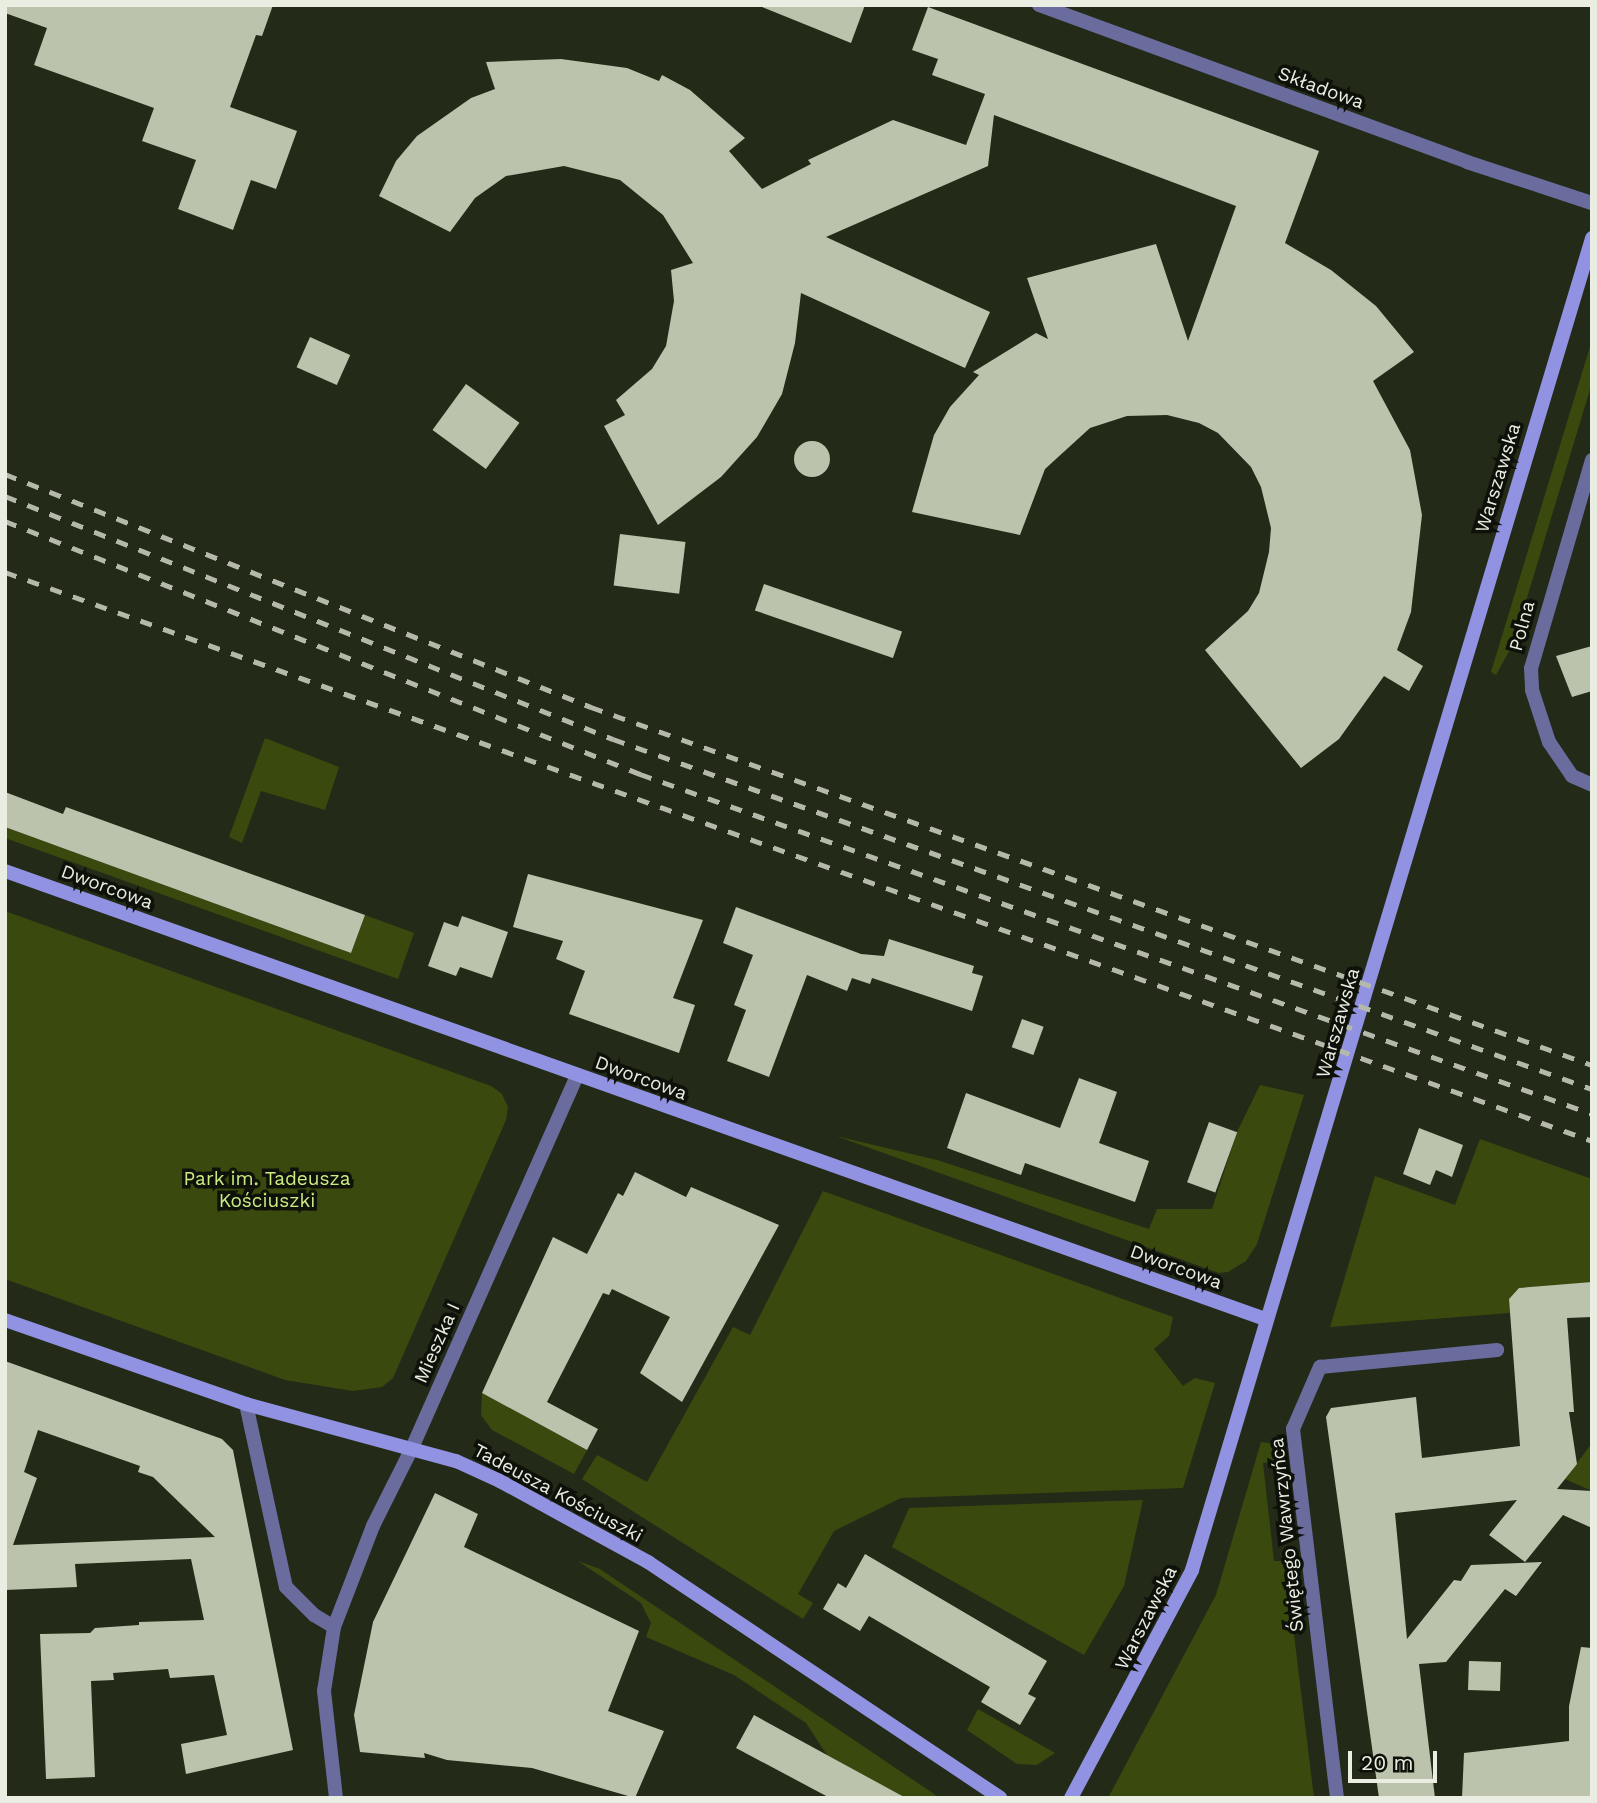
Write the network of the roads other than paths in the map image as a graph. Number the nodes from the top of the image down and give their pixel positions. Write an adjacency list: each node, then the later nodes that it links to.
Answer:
1 (1039, 5): 2 (street, Składowa)
2 (1592, 203)
3 (1592, 238): 9 (street, Warszawska)
4 (1592, 460): 5 (street, Polna)
5 (1592, 785)
6 (5, 871): 7 (street, Dworcowa)
7 (577, 1076): 9 (street, Dworcowa); 12 (street, Mieszka I)
8 (5, 1320): 11 (street, Tadeusza Kościuszki)
9 (1265, 1320): 16 (street, Warszawska)
10 (1497, 1350): 17 (street, Świętego Wawrzyńca)
11 (246, 1404): 12 (street, Tadeusza Kościuszki); 13 (street)
12 (412, 1448): 13 (street, Mieszka I); 15 (street, Tadeusza Kościuszki)
13 (334, 1626): 14 (street, Mieszka I)
14 (336, 1798)
15 (1000, 1798)
16 (1071, 1798)
17 (1337, 1798)

